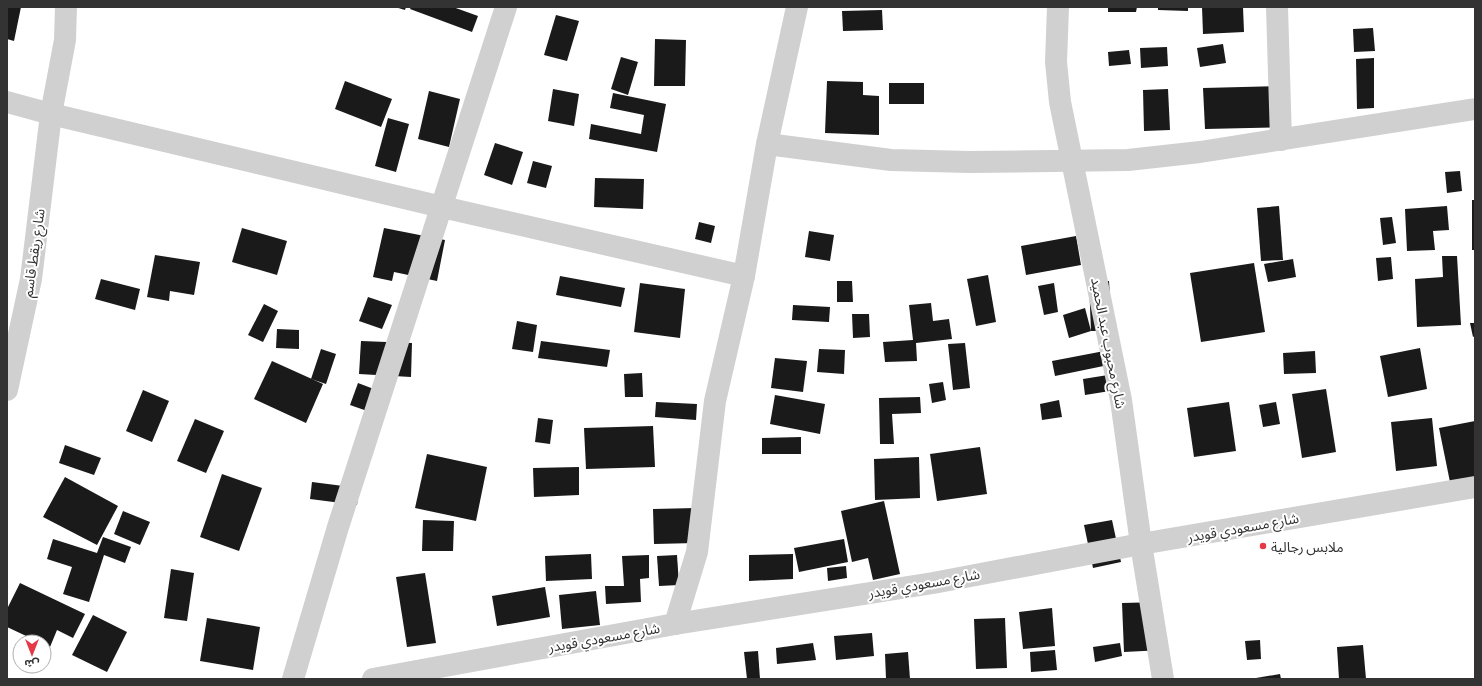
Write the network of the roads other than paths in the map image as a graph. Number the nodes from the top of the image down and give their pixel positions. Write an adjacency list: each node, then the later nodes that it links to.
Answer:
1 (66, 7): 8 (street, شارع ريقط قاسم)
2 (506, 7): 12 (street)
3 (797, 7): 10 (street)
4 (1058, 7): 11 (street, شارع محبوب عبد الحميد)
5 (1277, 7): 9 (street)
6 (7, 102): 8 (street)
7 (1475, 109): 9 (street)
8 (51, 114): 12 (street); 14 (street, شارع ريقط قاسم)
9 (1281, 140): 11 (street)
10 (767, 144): 11 (street); 13 (street)
11 (1074, 162): 16 (street, شارع محبوب عبد الحميد)
12 (442, 207): 13 (street); 18 (street)
13 (744, 276): 17 (street)
14 (7, 390)
15 (1475, 487): 16 (street, شارع مسعودي قويدر)
16 (1141, 544): 17 (street, شارع مسعودي قويدر); 20 (street, شارع محبوب عبد الحميد)
17 (675, 624): 19 (street, شارع مسعودي قويدر)
18 (293, 679)
19 (373, 679)
20 (1163, 679)

